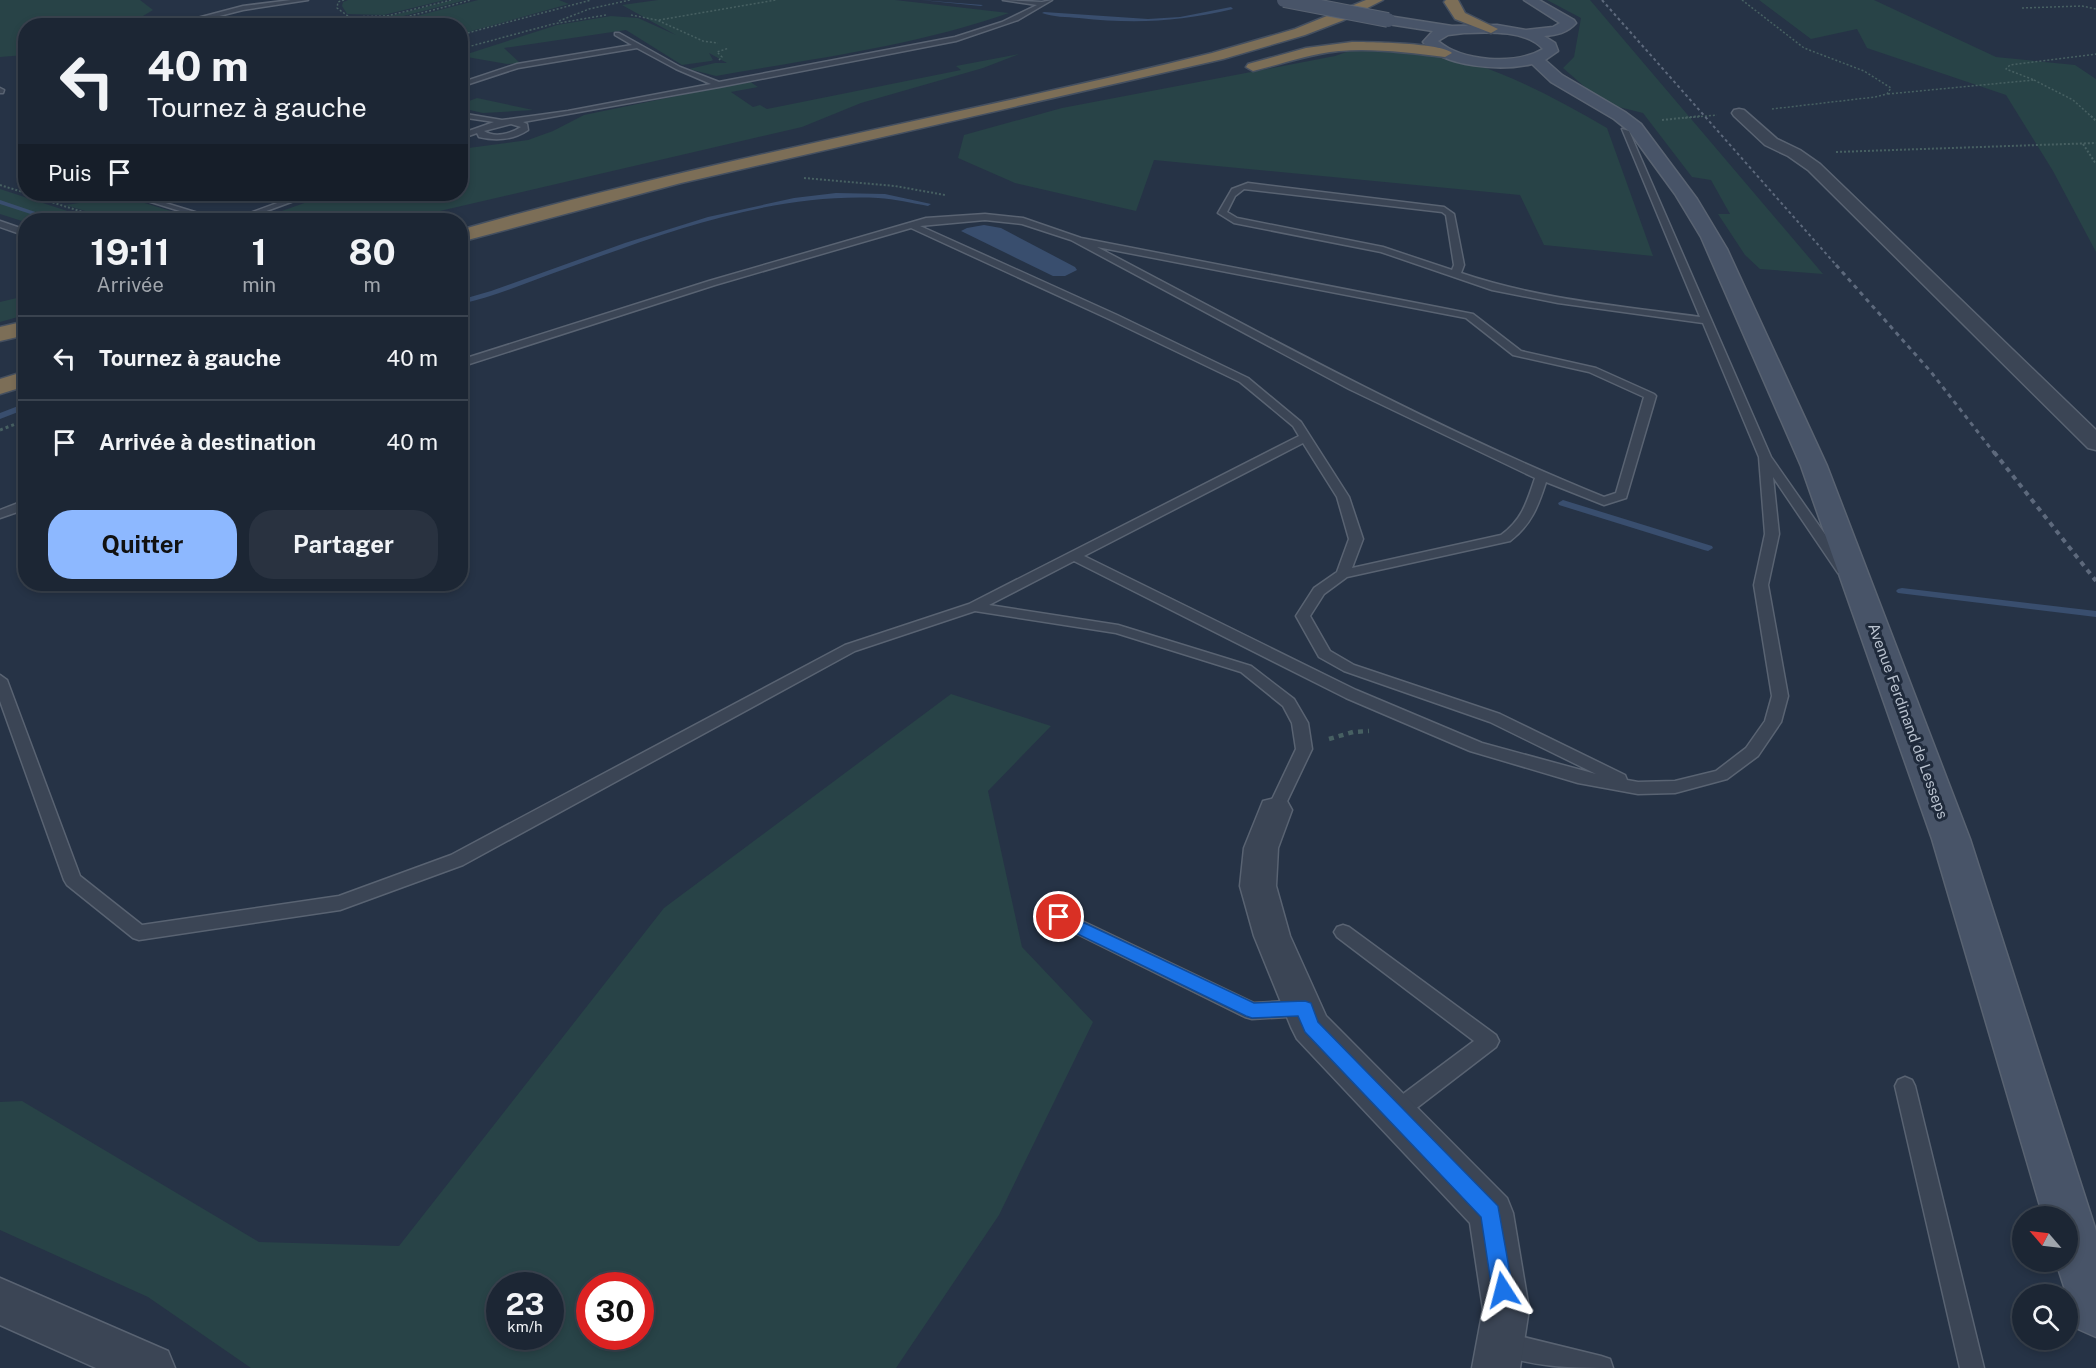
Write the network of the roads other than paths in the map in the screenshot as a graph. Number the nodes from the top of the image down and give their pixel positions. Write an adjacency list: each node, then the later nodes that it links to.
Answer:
1 (305, 0): 10 (lane)
2 (1006, 0): 8 (lane)
3 (1320, 0): 9 (highway)
4 (1340, 0): 29 (highway)
5 (1377, 0): 42 (highway)
6 (1452, 0): 13 (highway)
7 (1530, 0): 12 (main road)
8 (1046, 2): 28 (lane)
9 (1284, 5): 11 (main road, bridge)
10 (202, 18)
11 (1388, 20): 14 (main road); 17 (main road)
12 (1569, 23): 16 (main road); 19 (main road)
13 (1491, 29): 14 (main road); 16 (main road)
14 (1452, 30): 17 (main road)
15 (617, 34): 18 (lane)
16 (1524, 34): 19 (main road)
17 (1433, 37): 20 (main road)
18 (637, 46): 26 (lane); 28 (lane)
19 (1550, 46): 22 (main road)
20 (1445, 53): 21 (main road); 23 (highway)
21 (1467, 59): 22 (main road); 25 (main road)
22 (1536, 59): 36 (main road, Avenue Ferdinand de Lesseps)
23 (1236, 71)
24 (1085, 73): 29 (highway)
25 (1524, 78)
26 (468, 82)
27 (1171, 84): 42 (highway)
28 (719, 85): 31 (lane)
29 (1041, 85): 47 (highway)
30 (1541, 85): 36 (main road, Avenue Ferdinand de Lesseps)
31 (568, 113): 35 (lane); 37 (lane)
32 (1739, 113): 61 (street)
33 (468, 116): 34 (lane)
34 (471, 117): 35 (lane); 38 (lane)
35 (509, 122): 37 (lane); 38 (lane)
36 (1628, 127): 54 (lane); 68 (main road, Avenue Ferdinand de Lesseps)
37 (525, 128): 40 (lane)
38 (480, 129): 39 (lane); 40 (lane)
39 (468, 135)
40 (487, 136): 41 (lane)
41 (468, 138)
42 (692, 176): 51 (highway)
43 (153, 201): 45 (lane)
44 (289, 201): 46 (lane)
45 (193, 213)
46 (255, 213)
47 (468, 217)
48 (0, 224): 50 (lane)
49 (911, 225): 52 (lane); 57 (lane); 60 (lane)
50 (18, 230)
51 (468, 234)
52 (1077, 240): 63 (lane); 63 (lane)
53 (1455, 275): 53 (lane); 54 (lane)
54 (1707, 321): 62 (lane)
55 (18, 330): 56 (highway)
56 (0, 334)
57 (468, 361)
58 (18, 381): 59 (highway)
59 (0, 387)
60 (1305, 437): 66 (lane); 67 (lane)
61 (2096, 443)
62 (1765, 457): 68 (lane); 71 (lane)
63 (1542, 476): 67 (lane)
64 (18, 507): 65 (lane)
65 (0, 514)
66 (1072, 555): 69 (lane); 71 (lane)
67 (1344, 574): 71 (lane)
68 (1863, 599): 79 (main road, Avenue Ferdinand de Lesseps)
69 (974, 607): 70 (lane); 72 (lane)
70 (0, 680)
71 (1638, 788)
72 (1275, 810): 75 (street)
73 (1059, 917): 75 (lane)
74 (1343, 932): 77 (lane)
75 (1305, 1008): 77 (street)
76 (1905, 1086): 83 (lane)
77 (1394, 1113): 80 (street)
78 (0, 1301): 81 (street)
79 (2096, 1311)
80 (1498, 1355): 82 (lane)
81 (151, 1368)
82 (1601, 1368)
83 (1972, 1368)

